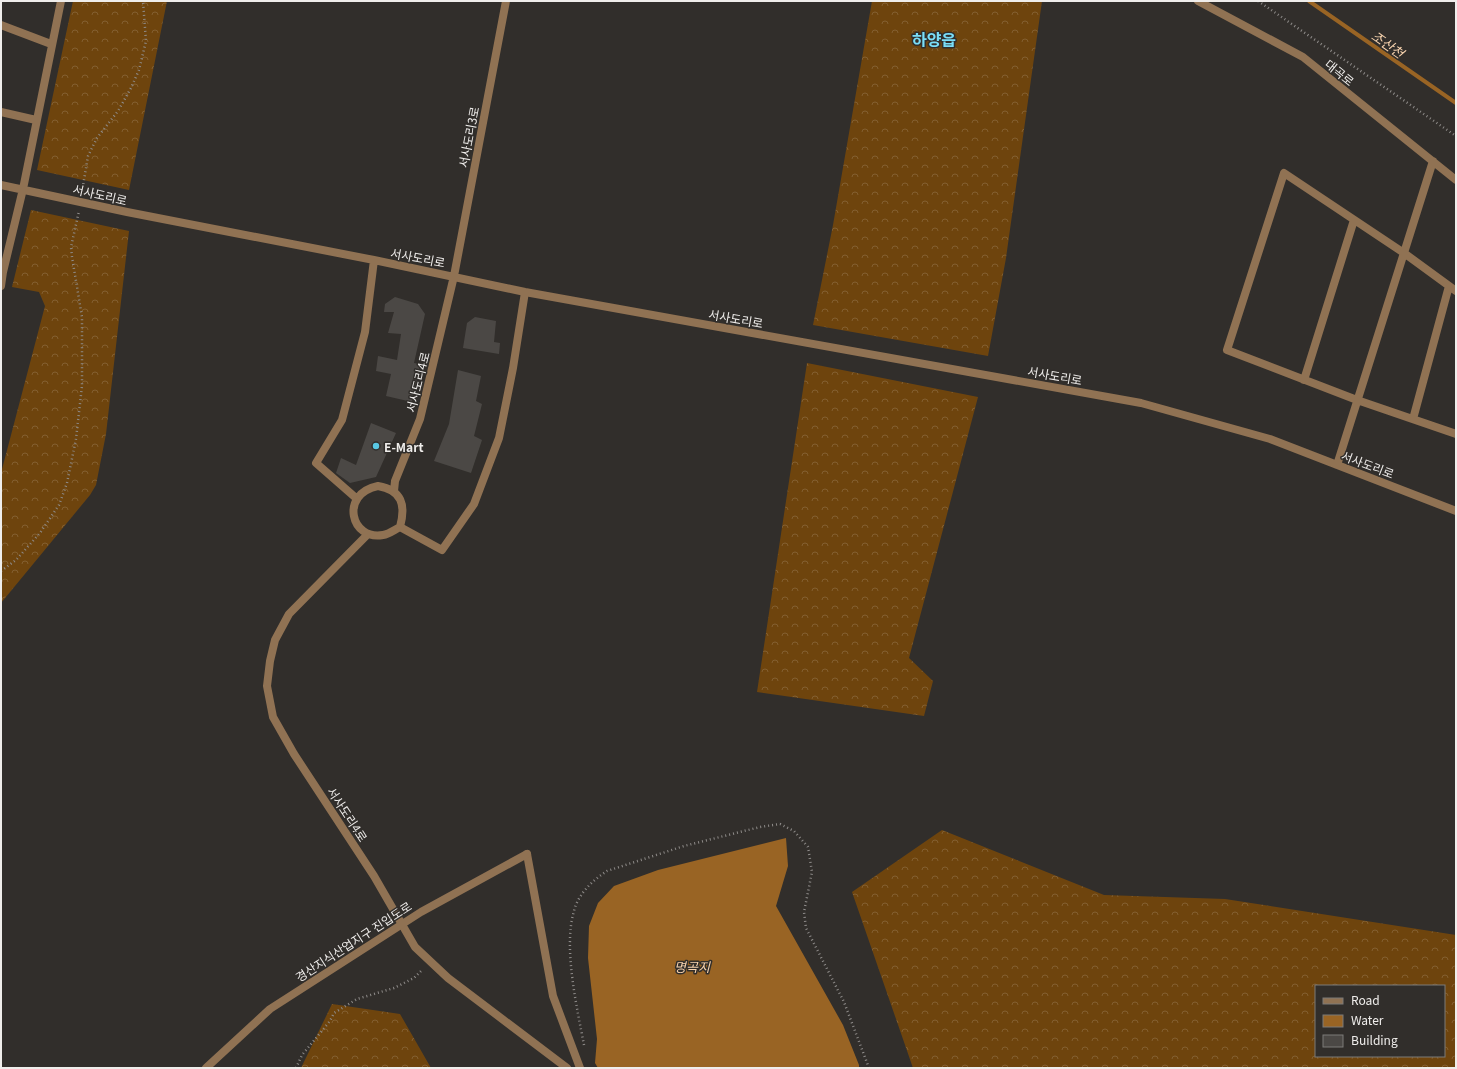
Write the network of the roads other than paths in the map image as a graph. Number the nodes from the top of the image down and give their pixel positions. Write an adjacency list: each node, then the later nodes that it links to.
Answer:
1 (61, 1): 5 (street)
2 (506, 1): 16 (street, 서사도리3로)
3 (1198, 1): 8 (street, 대곡로)
4 (1, 25): 5 (street)
5 (51, 44): 7 (street)
6 (1, 112): 7 (street)
7 (36, 120): 11 (street)
8 (1433, 161): 9 (street, 대곡로); 13 (street)
9 (1456, 180)
10 (1, 185): 11 (street, 서사도리로)
11 (23, 189): 14 (street, 서사도리로); 15 (street)
12 (1354, 220): 13 (street); 21 (street); 21 (street)
13 (1404, 253): 18 (street); 22 (street)
14 (374, 260): 16 (street, 서사도리로); 27 (street)
15 (2, 272): 17 (street)
16 (454, 276): 20 (street, 서사도리로); 26 (street, 서사도리4로)
17 (1, 286)
18 (1449, 286): 19 (street); 23 (street)
19 (1456, 291)
20 (525, 292): 25 (street, 서사도리로); 29 (street)
21 (1304, 380): 22 (street)
22 (1358, 400): 23 (street); 25 (street)
23 (1413, 419): 24 (street)
24 (1456, 434)
25 (1337, 465): 28 (street, 서사도리로)
26 (394, 491): 27 (street); 29 (street)
27 (356, 498): 30 (street)
28 (1456, 511)
29 (400, 527): 30 (street)
30 (368, 534): 32 (street, 서사도리4로)
31 (206, 1068): 33 (street, 경산지식산업지구 진입도로)
32 (567, 1068)
33 (580, 1068)

